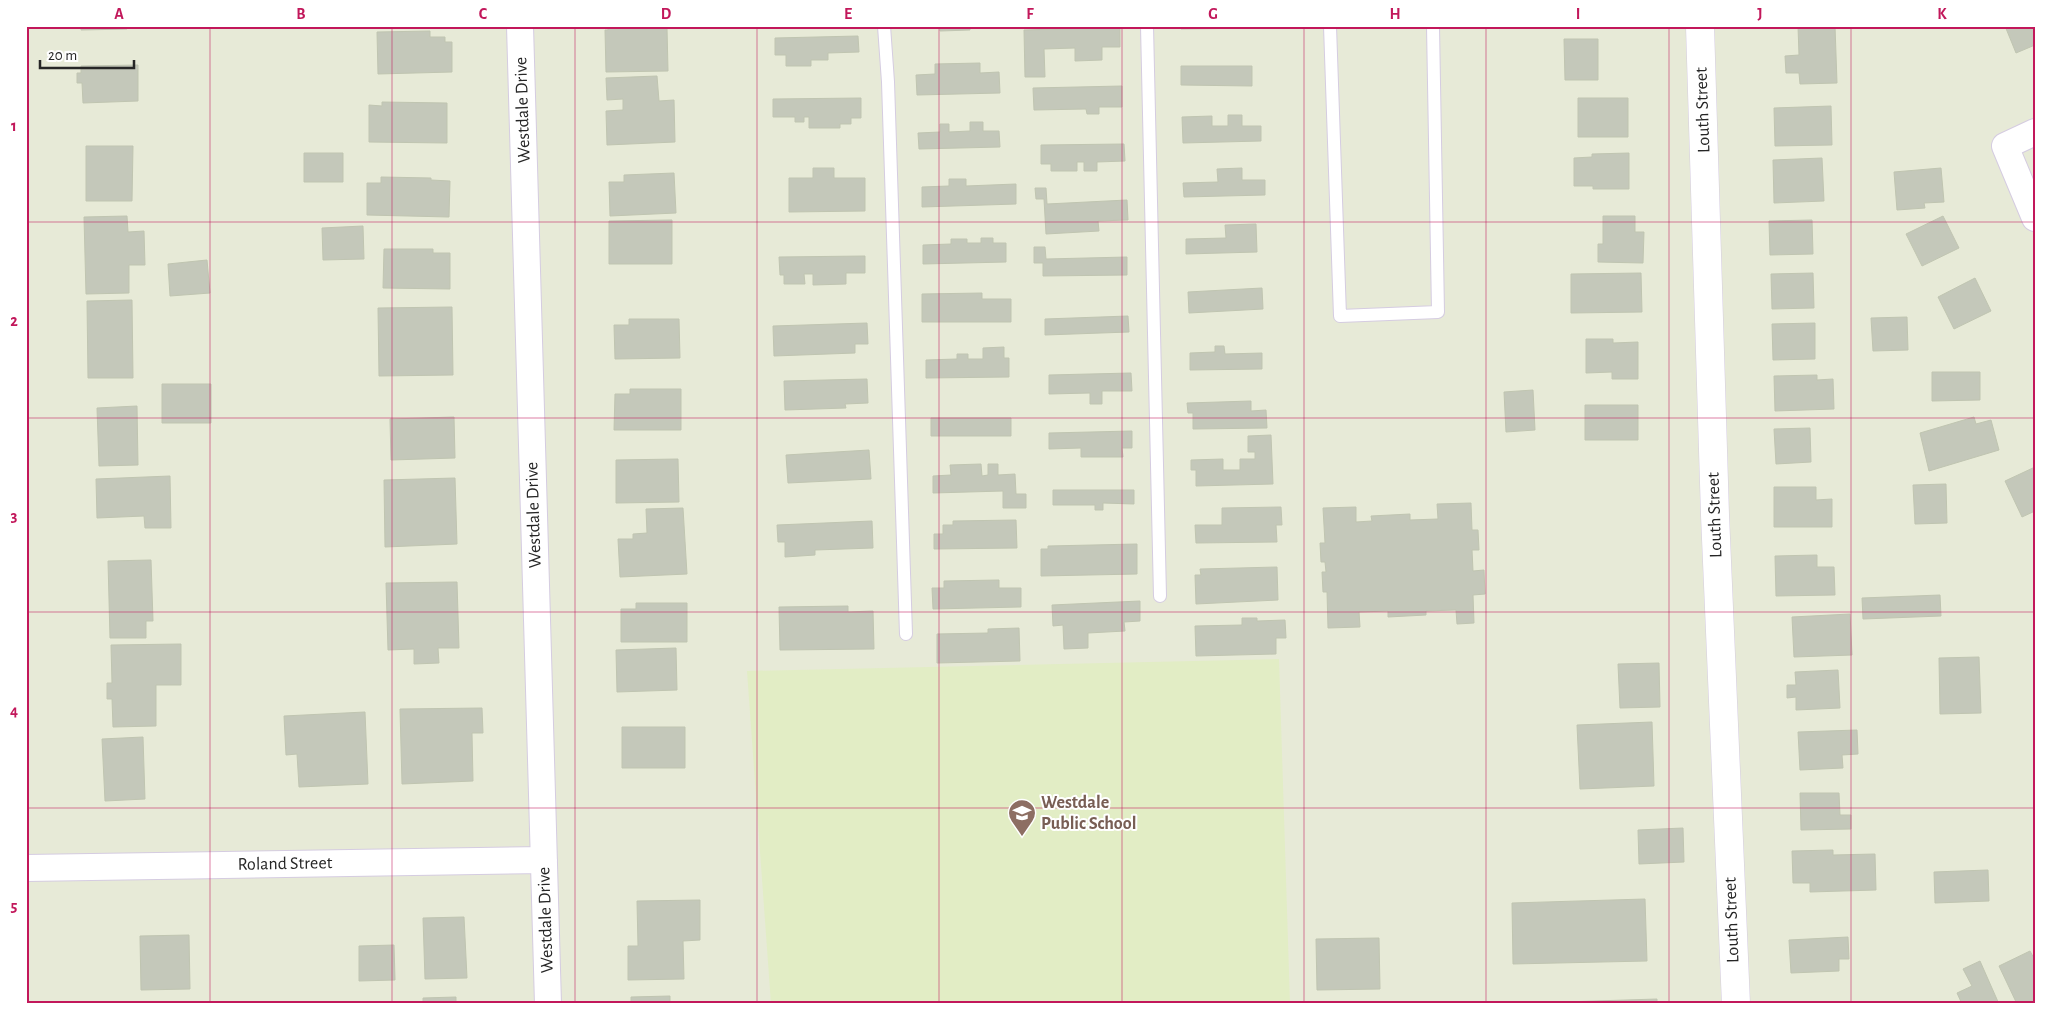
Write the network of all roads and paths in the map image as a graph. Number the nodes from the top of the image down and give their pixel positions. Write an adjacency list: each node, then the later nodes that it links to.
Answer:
1 (520, 26): 11 (street, Westdale Drive)
2 (884, 26): 10 (lane)
3 (1147, 26): 9 (lane)
4 (1330, 26): 5 (lane)
5 (1433, 26)
6 (1700, 26): 14 (main road, Louth Street)
7 (2035, 132): 8 (street)
8 (2035, 218)
9 (1160, 596)
10 (906, 634)
11 (544, 860): 12 (street, Roland Street); 13 (street, Westdale Drive)
12 (26, 868)
13 (548, 1004)
14 (1736, 1004)

